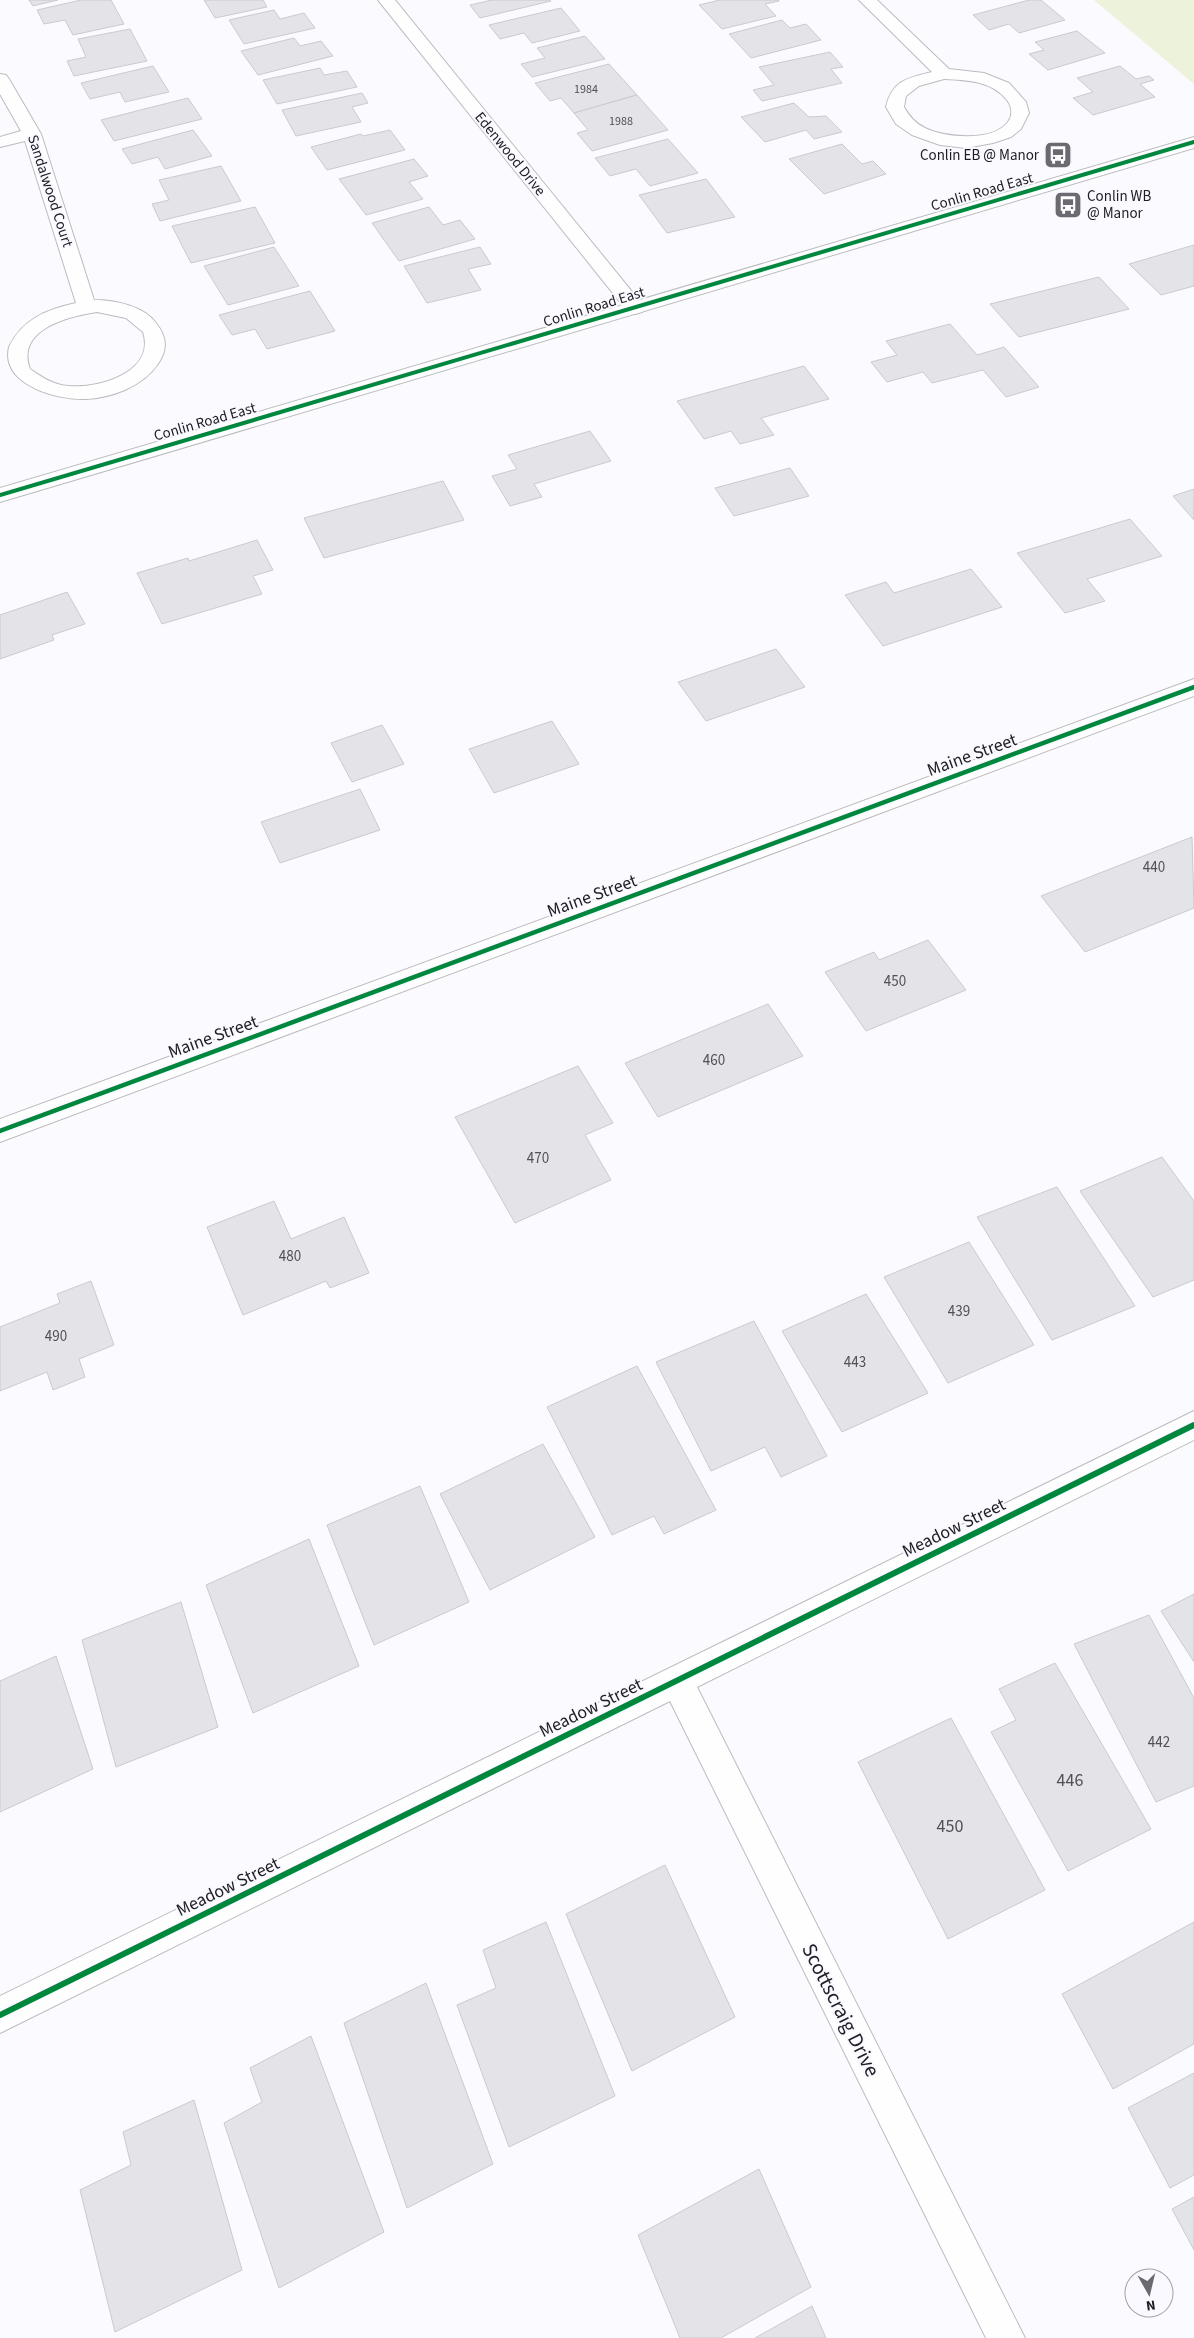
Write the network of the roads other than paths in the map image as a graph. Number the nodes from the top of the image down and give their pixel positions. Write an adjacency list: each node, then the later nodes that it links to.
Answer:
1 (386, 0): 9 (street, Edenwood Drive)
2 (867, 0): 3 (street)
3 (944, 74): 3 (street)
4 (0, 79): 5 (street, Sandalwood Court)
5 (32, 134): 6 (street); 8 (street, Sandalwood Court)
6 (0, 142)
7 (1194, 142): 9 (street, Conlin Road East)
8 (88, 308): 8 (street)
9 (635, 308): 10 (street, Conlin Road East)
10 (0, 495)
11 (1194, 687): 12 (street, Maine Street)
12 (0, 1131)
13 (1194, 1425): 14 (street, Meadow Street)
14 (676, 1681): 15 (street, Meadow Street); 16 (street, Scottscraig Drive)
15 (0, 2015)
16 (1006, 2338)

